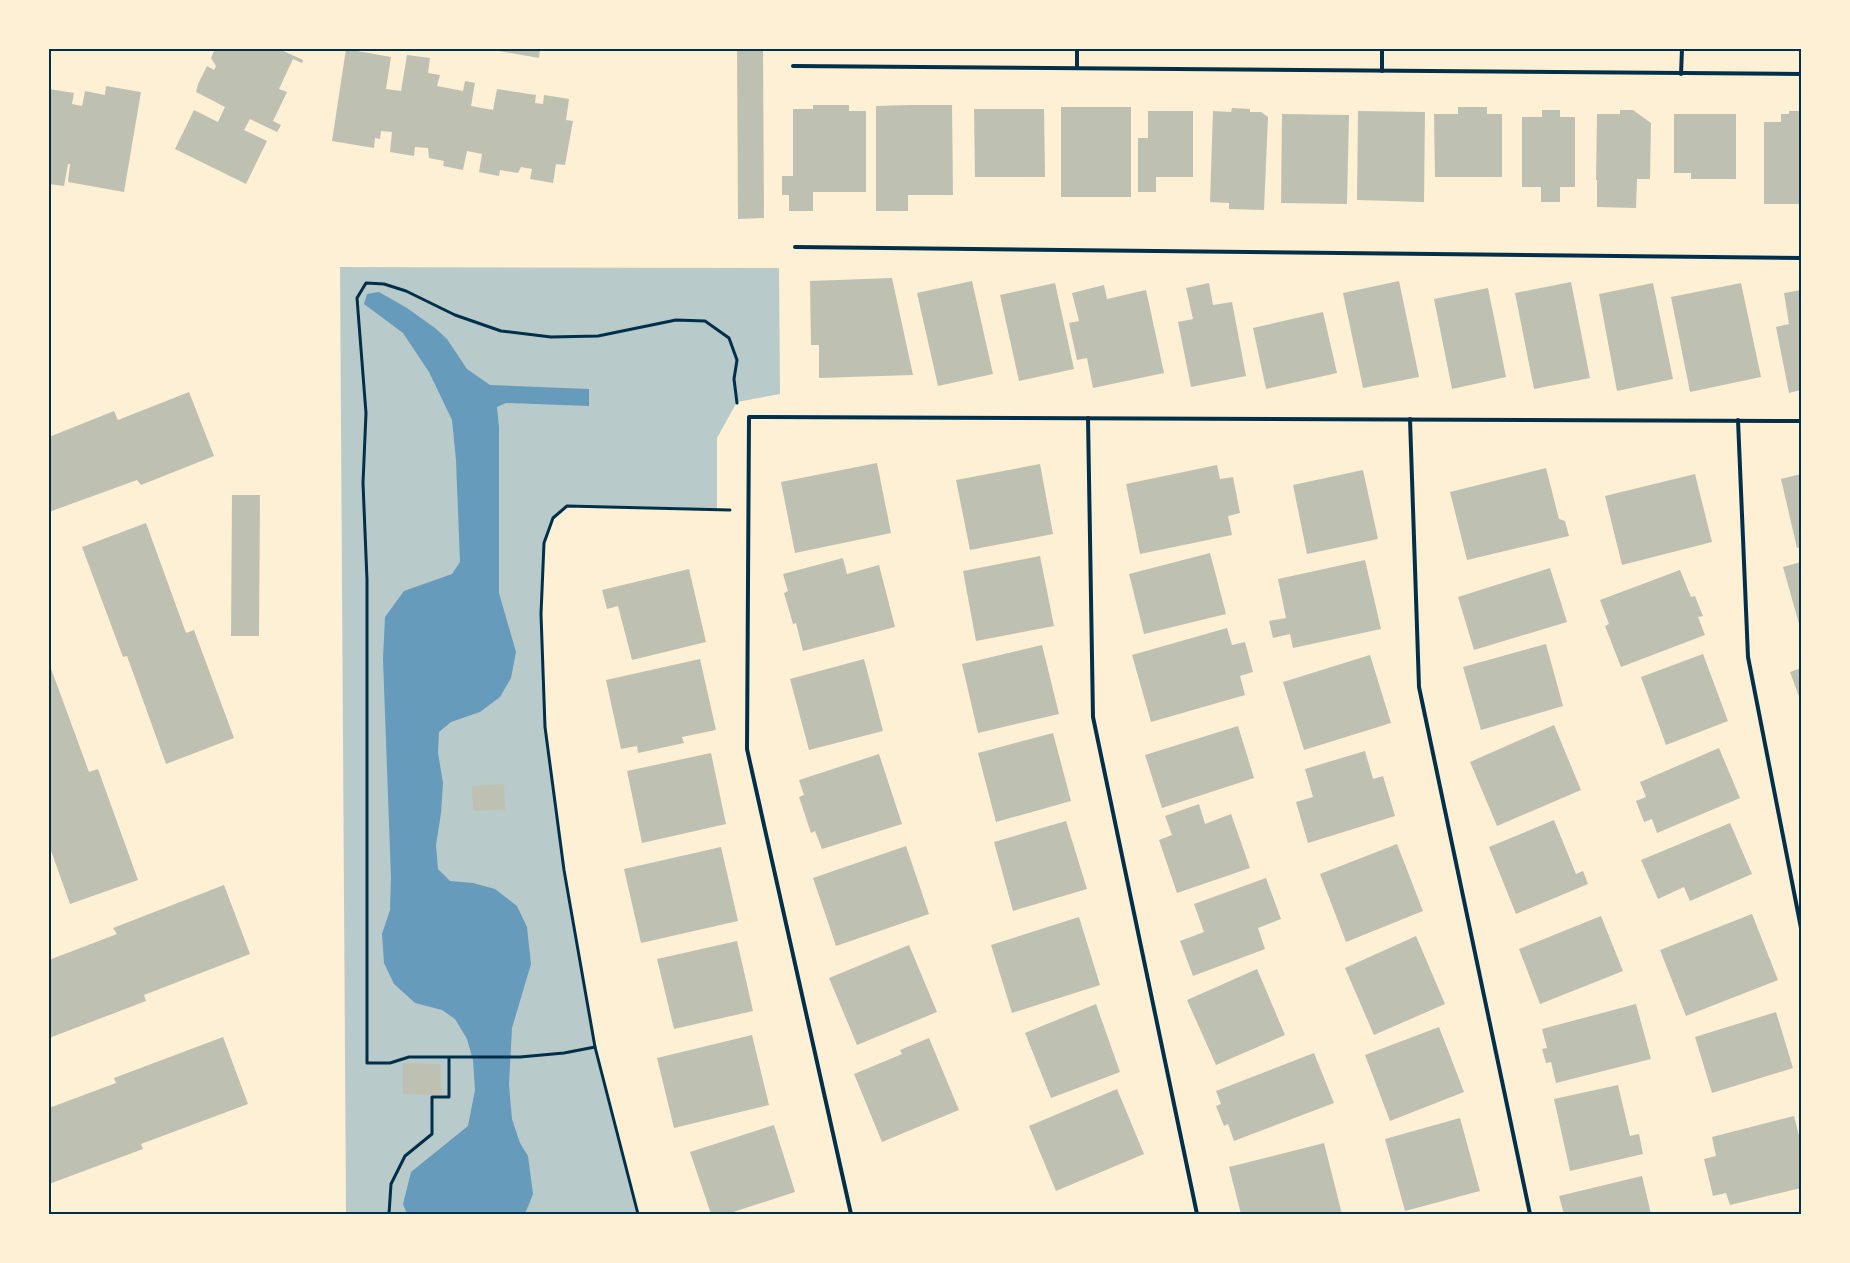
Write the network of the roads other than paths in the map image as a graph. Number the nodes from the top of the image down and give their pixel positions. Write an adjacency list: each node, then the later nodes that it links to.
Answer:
1 (1077, 49): 5 (lane)
2 (1382, 49): 6 (lane)
3 (1682, 49): 7 (lane)
4 (793, 66): 5 (lane)
5 (1077, 68): 6 (lane)
6 (1382, 71): 7 (lane)
7 (1681, 74): 8 (lane)
8 (1801, 74)
9 (795, 247): 10 (lane)
10 (1801, 258)
11 (1088, 418): 12 (lane); 16 (lane); 17 (lane)
12 (1410, 419): 13 (lane); 18 (lane)
13 (1738, 420): 14 (lane); 15 (lane)
14 (1801, 421)
15 (1801, 928)
16 (851, 1214)
17 (1197, 1214)
18 (1530, 1214)

